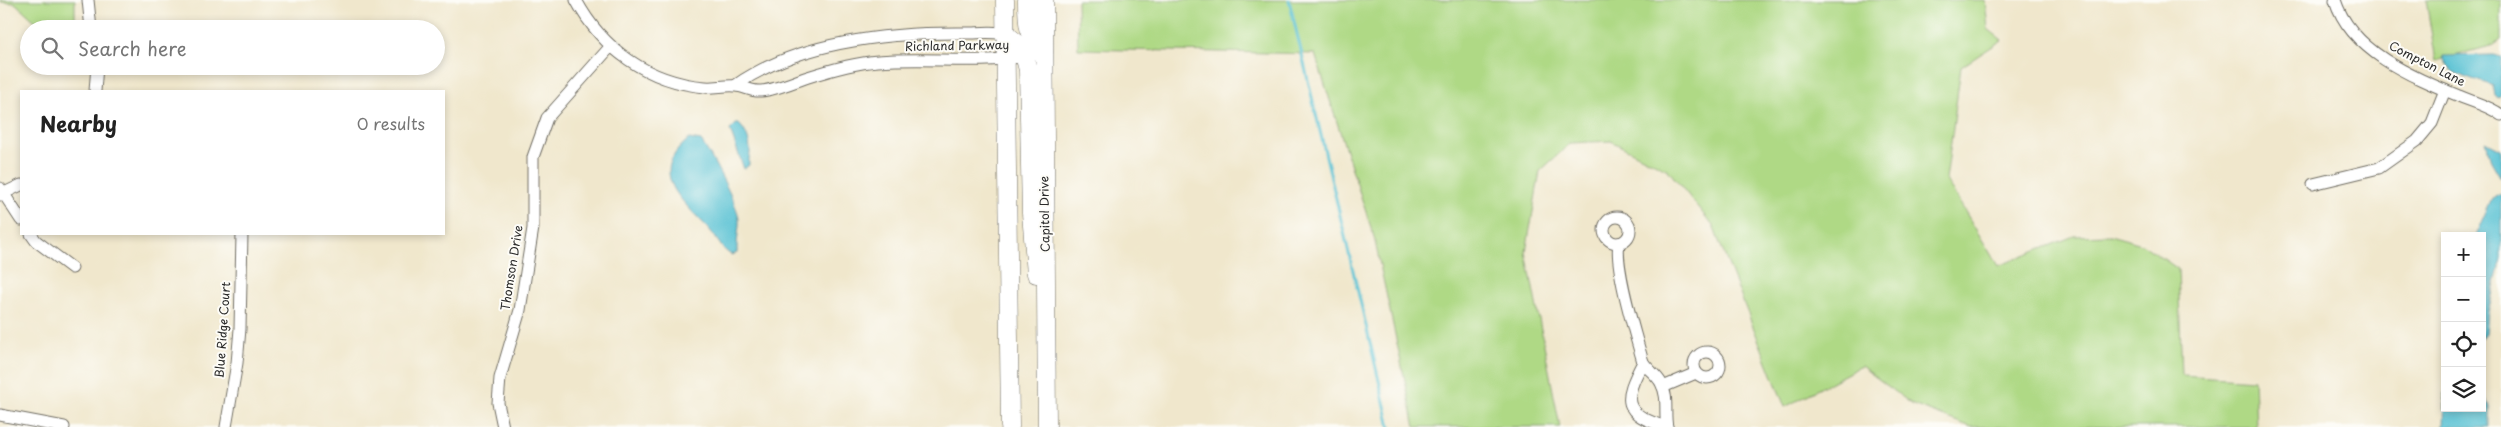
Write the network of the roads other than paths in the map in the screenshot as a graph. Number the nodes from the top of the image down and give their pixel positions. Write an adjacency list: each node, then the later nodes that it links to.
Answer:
1 (88, 0): 7 (street)
2 (576, 0): 10 (street, Richland Parkway)
3 (1005, 0): 8 (main road)
4 (1027, 0): 11 (main road)
5 (1044, 0): 11 (main road, Capitol Drive)
6 (2335, 0): 18 (street, Compton Lane)
7 (90, 20)
8 (1006, 34): 9 (street, Richland Parkway); 11 (street, Richland Parkway); 12 (main road); 13 (main road)
9 (867, 40): 14 (street); 16 (street, Richland Parkway)
10 (611, 46): 16 (street, Richland Parkway); 36 (street, Thomson Drive)
11 (1044, 52): 12 (street, Richland Parkway); 30 (main road, Capitol Drive)
12 (1026, 57): 13 (street, Richland Parkway); 30 (main road)
13 (1006, 60): 14 (street, Richland Parkway); 29 (main road)
14 (868, 62): 16 (street, Richland Parkway)
15 (96, 75): 17 (street)
16 (736, 85)
17 (95, 90)
18 (2445, 90): 19 (street, Compton Lane); 20 (street)
19 (2501, 115)
20 (2313, 184)
21 (20, 185): 22 (street)
22 (1, 192): 23 (street)
23 (20, 219)
24 (32, 235): 27 (street)
25 (242, 235): 35 (street, Blue Ridge Court)
26 (1619, 243): 28 (street)
27 (72, 268)
28 (1644, 362): 32 (street); 40 (street)
29 (1010, 366): 37 (main road); 38 (main road)
30 (1047, 373): 39 (main road, Capitol Drive)
31 (1696, 373): 32 (street)
32 (1663, 387): 40 (street)
33 (0, 415): 34 (street)
34 (64, 427)
35 (226, 427)
36 (503, 427)
37 (1010, 427)
38 (1020, 427)
39 (1047, 427)
40 (1667, 427)

